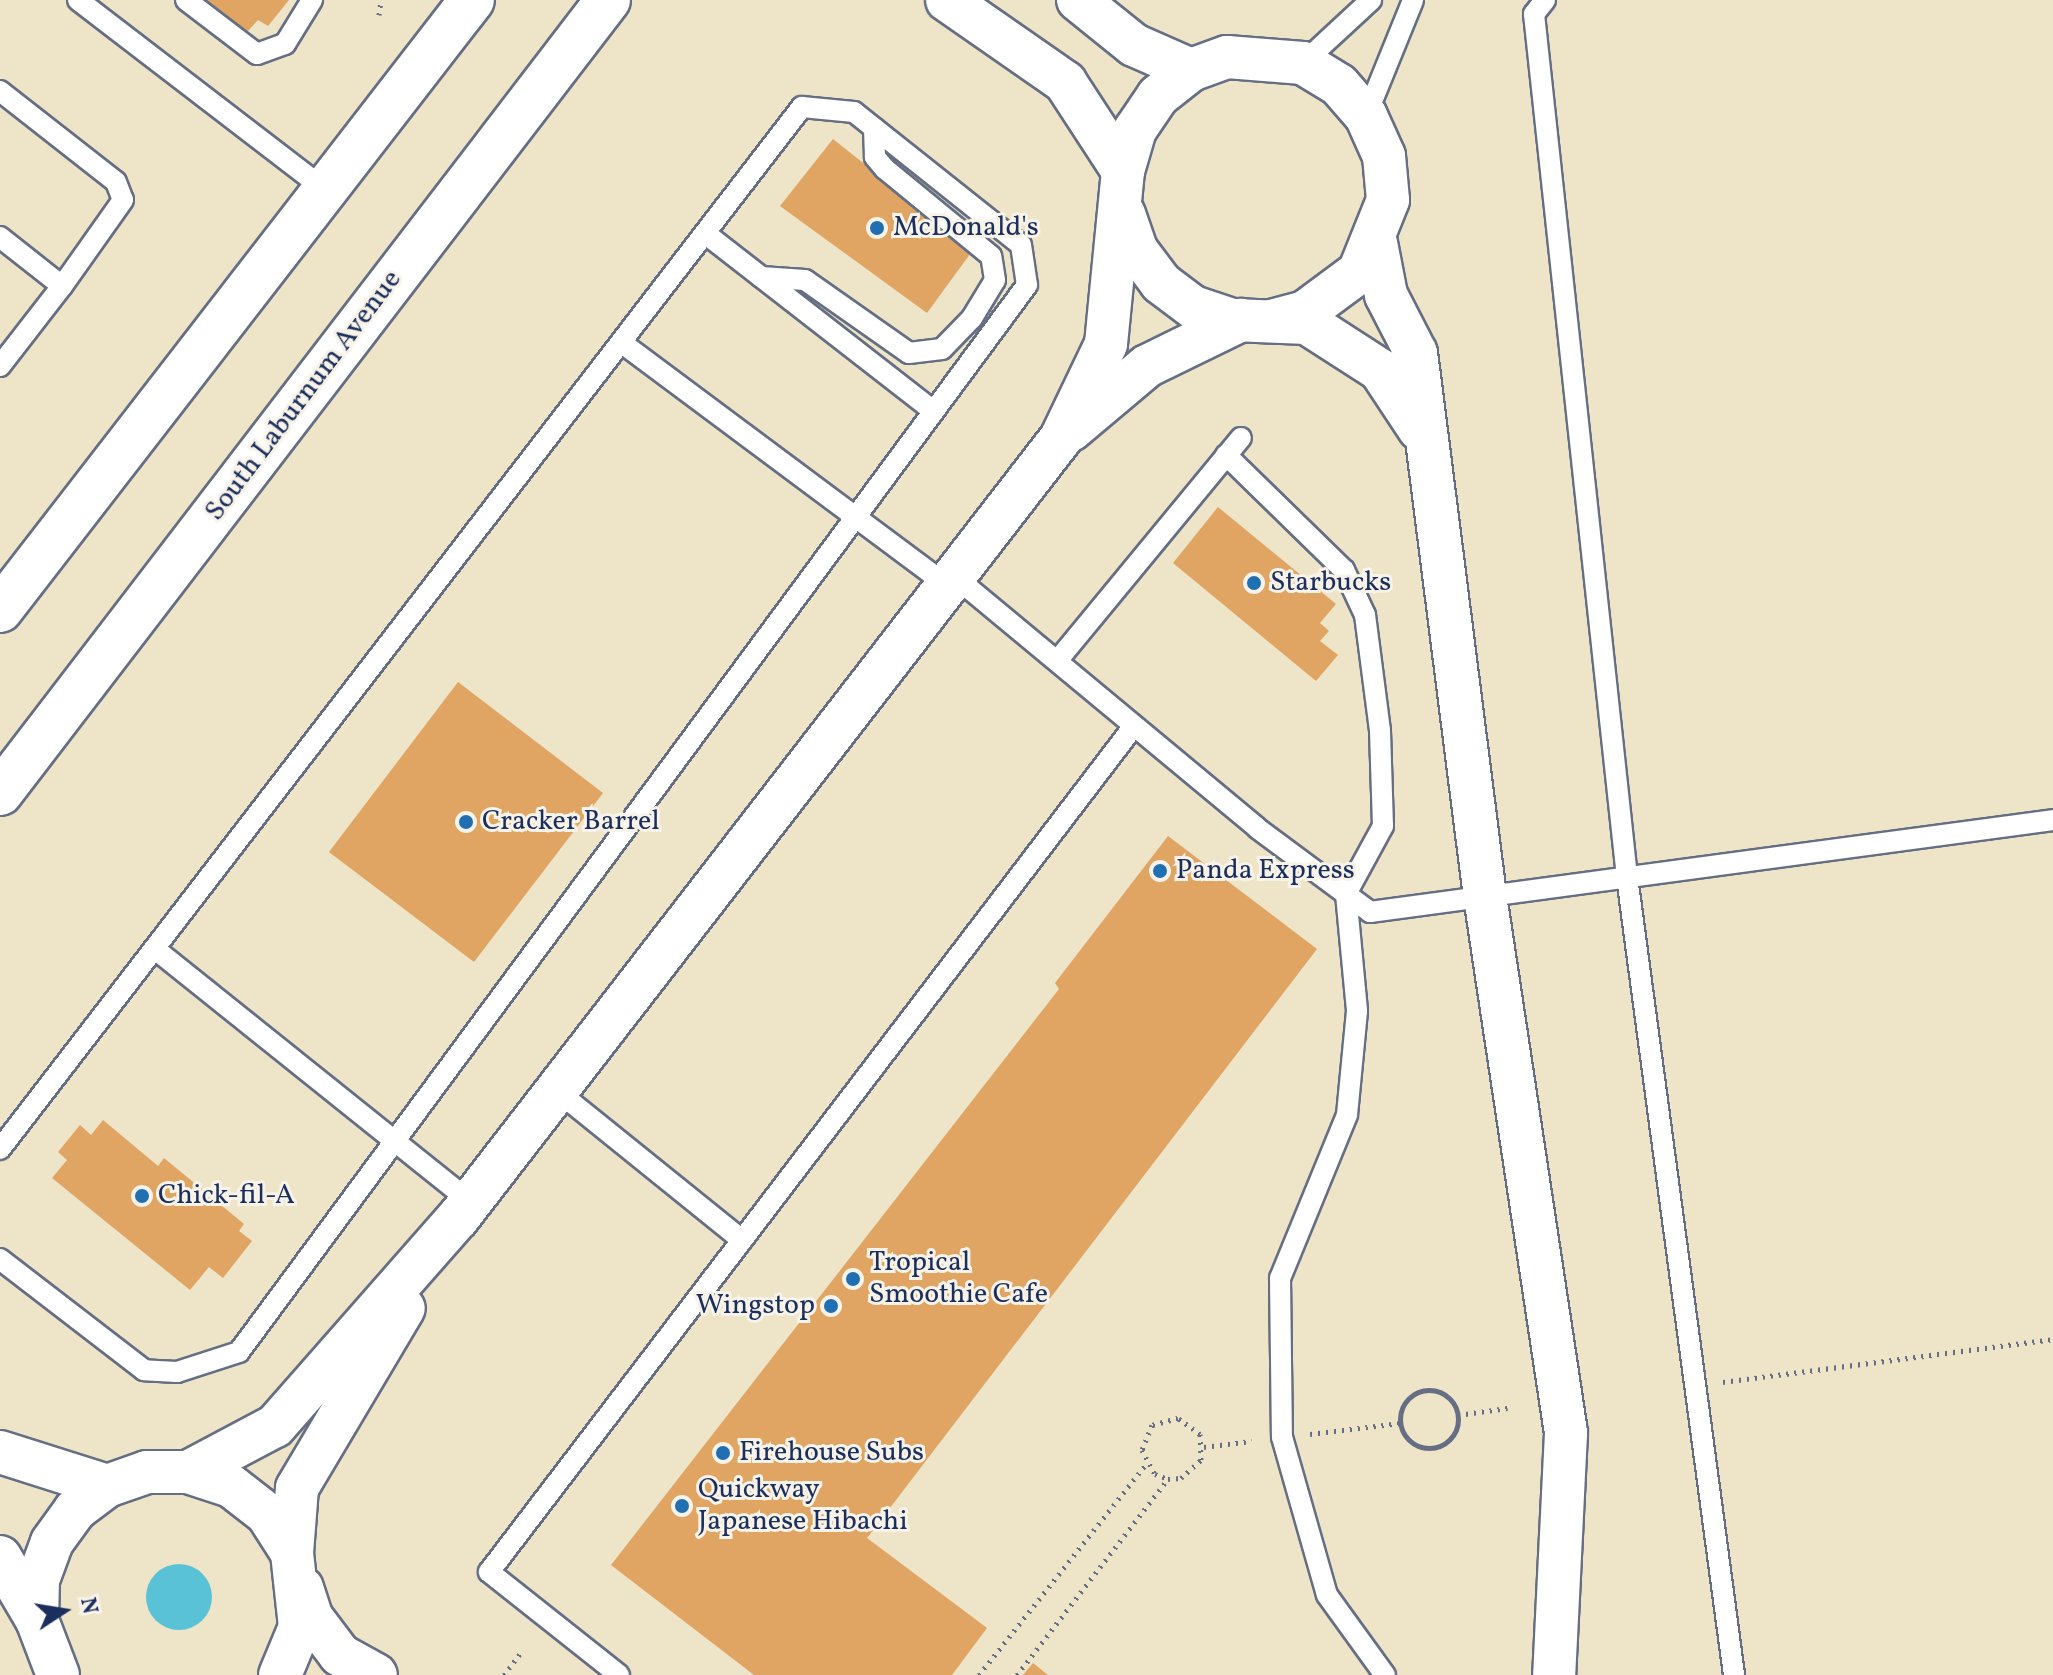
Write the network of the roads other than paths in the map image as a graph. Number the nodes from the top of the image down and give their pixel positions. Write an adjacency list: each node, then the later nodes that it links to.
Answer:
1 (78, 0): 17 (lane)
2 (186, 0): 3 (lane)
3 (312, 0)
4 (472, 0): 17 (main road)
5 (608, 0): 37 (main road, South Laburnum Avenue)
6 (947, 0): 16 (street)
7 (1078, 0): 12 (street)
8 (1371, 0): 11 (lane)
9 (1413, 0): 14 (lane)
10 (1545, 0): 39 (lane)
11 (1303, 63): 12 (street); 14 (street)
12 (1191, 70): 16 (street)
13 (0, 91): 23 (lane)
14 (1366, 116): 21 (street)
15 (874, 128): 19 (lane); 22 (lane); 27 (lane)
16 (1123, 171): 18 (street)
17 (324, 189): 34 (main road)
18 (1123, 212): 24 (street); 29 (street)
19 (706, 234): 22 (lane); 25 (lane)
20 (0, 237): 23 (lane)
21 (1376, 243): 24 (street); 28 (street)
22 (761, 277): 27 (lane)
23 (62, 286): 26 (lane)
24 (1256, 320): 28 (street); 29 (street)
25 (622, 343): 32 (lane); 42 (lane)
26 (0, 366)
27 (932, 410): 32 (lane)
28 (1422, 434): 41 (street)
29 (1061, 438): 33 (street)
30 (1241, 438): 31 (lane)
31 (1226, 455): 35 (lane); 40 (lane)
32 (852, 514): 33 (lane); 44 (lane)
33 (951, 580): 35 (lane); 43 (street)
34 (0, 610)
35 (1057, 661): 36 (lane)
36 (1134, 726): 40 (lane); 47 (lane)
37 (0, 793)
38 (2053, 820): 39 (lane)
39 (1627, 877): 41 (lane); 61 (lane)
40 (1346, 894): 41 (lane); 59 (lane)
41 (1485, 896): 60 (street)
42 (155, 949): 44 (lane); 45 (lane)
43 (556, 1090): 46 (street); 47 (lane)
44 (396, 1138): 46 (lane); 48 (lane)
45 (0, 1149)
46 (464, 1210): 50 (street); 53 (street)
47 (742, 1240): 58 (lane)
48 (0, 1259)
49 (0, 1452): 51 (street)
50 (188, 1472): 51 (street); 53 (street)
51 (107, 1486): 54 (street)
52 (0, 1557): 54 (street)
53 (296, 1568): 56 (street); 57 (street)
54 (37, 1620): 55 (street)
55 (55, 1674)
56 (280, 1675)
57 (376, 1675)
58 (619, 1675)
59 (1385, 1675)
60 (1554, 1675)
61 (1734, 1675)

